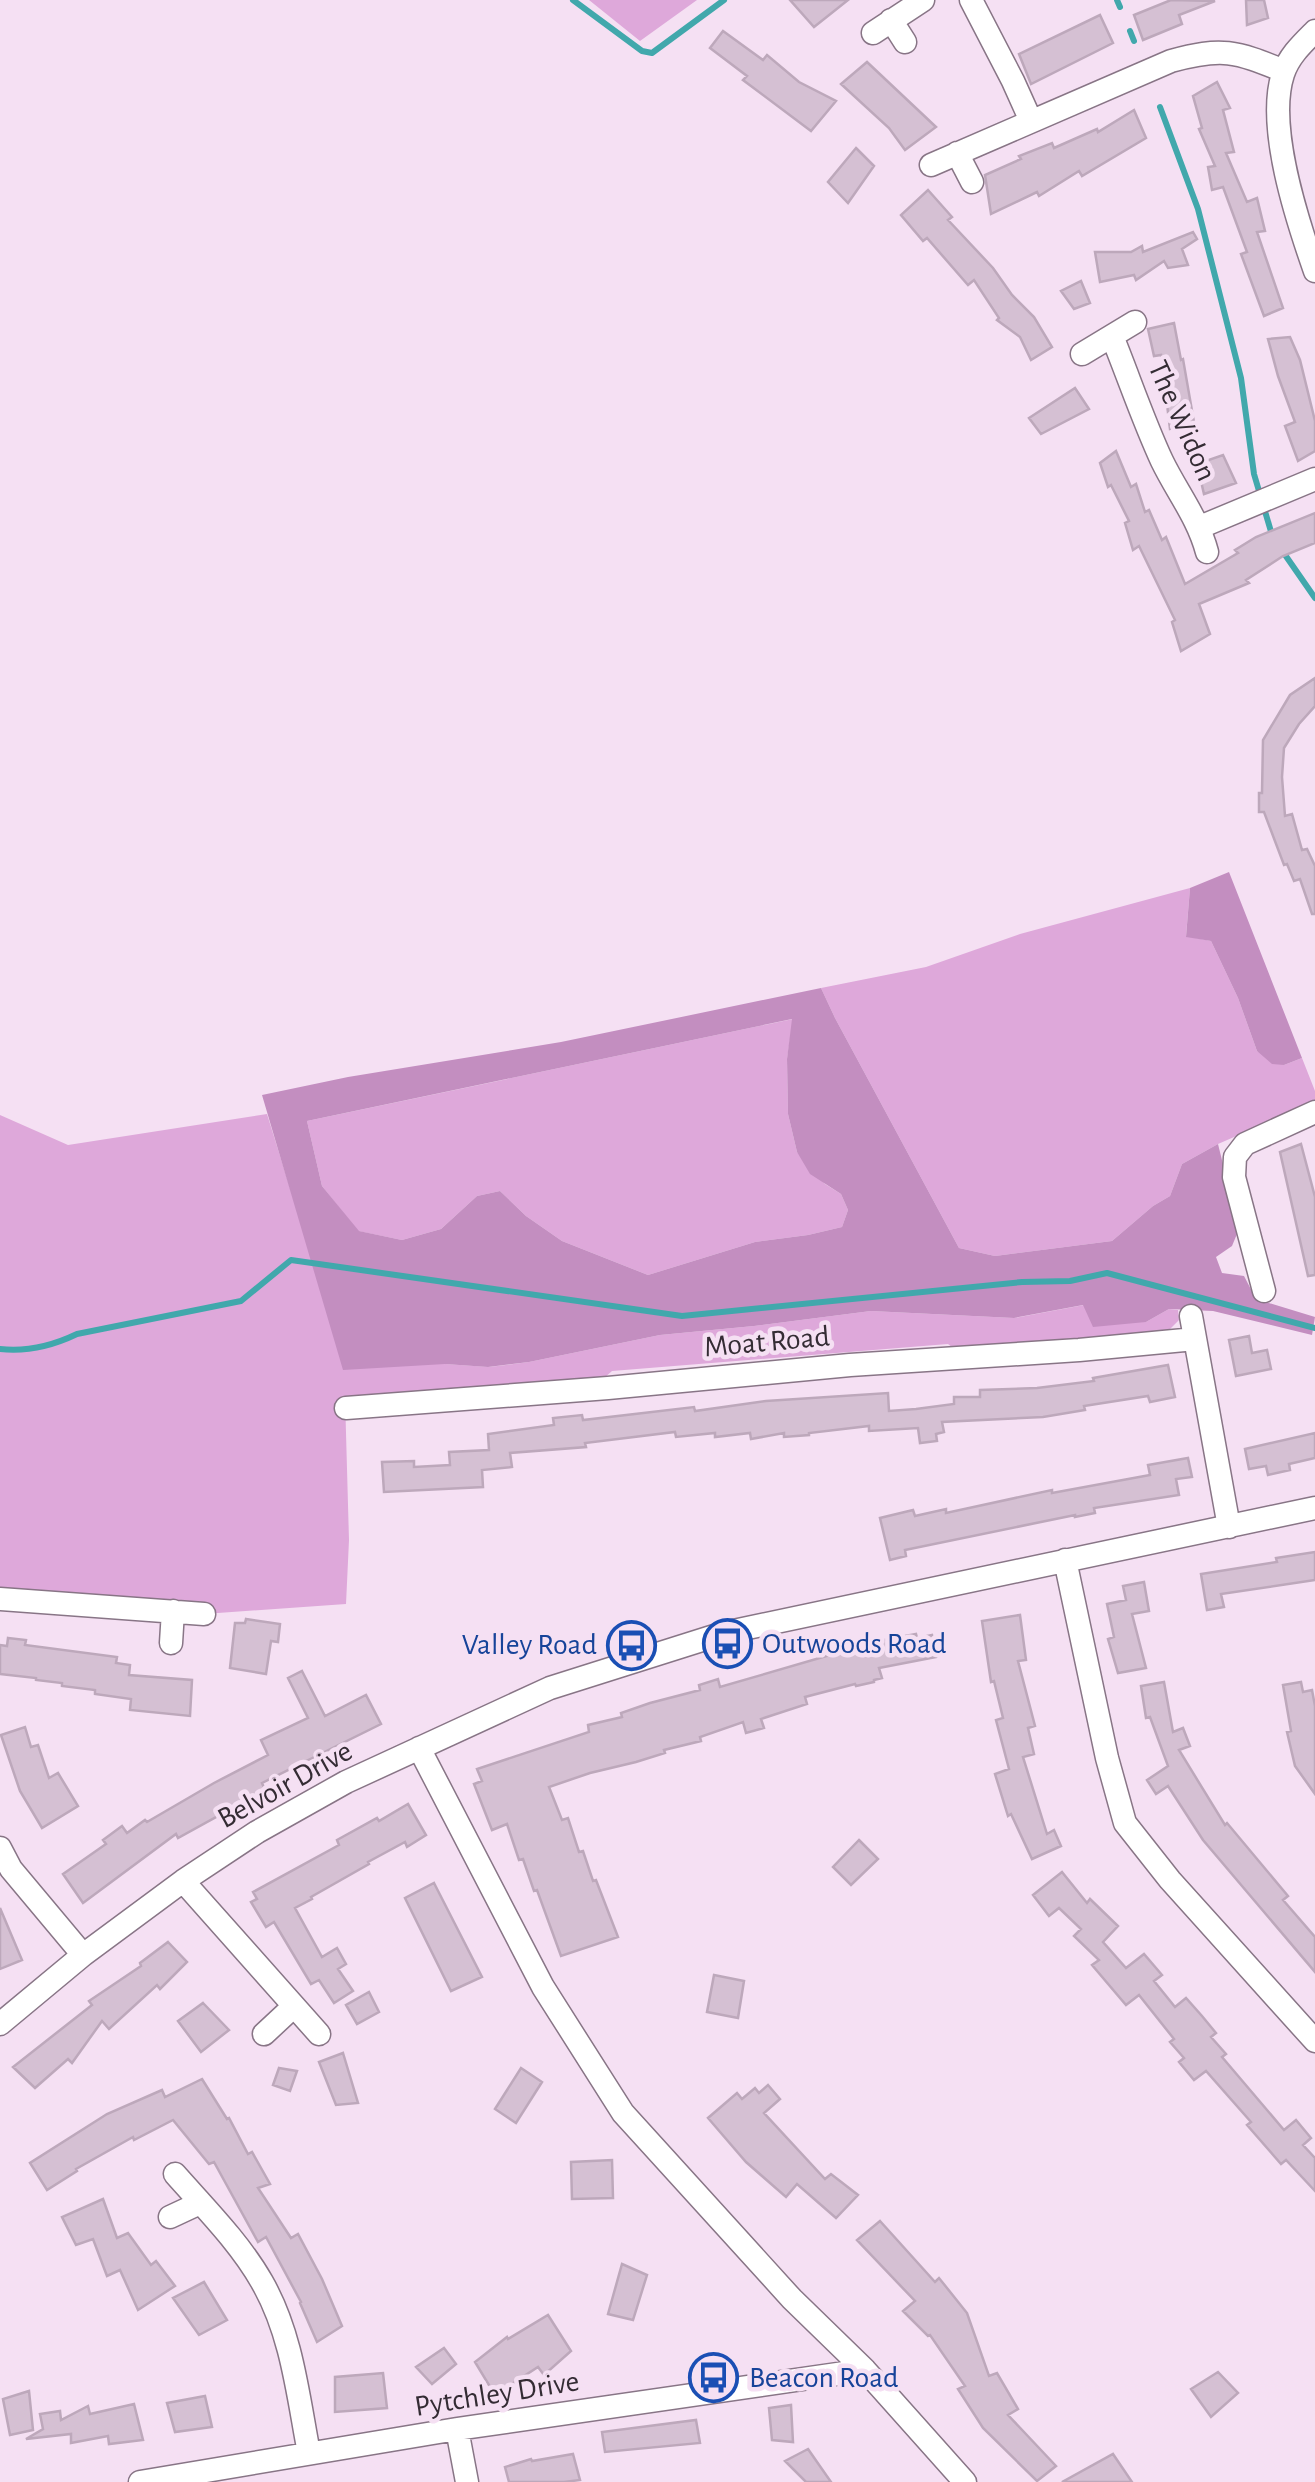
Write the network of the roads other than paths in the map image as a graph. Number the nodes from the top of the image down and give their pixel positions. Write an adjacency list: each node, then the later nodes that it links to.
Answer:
1 (922, 0): 4 (street)
2 (971, 0): 6 (street)
3 (1315, 31): 5 (street)
4 (905, 42)
5 (1284, 71): 6 (street); 10 (street)
6 (1030, 121): 7 (street)
7 (957, 153): 8 (street); 9 (street)
8 (931, 165)
9 (972, 182)
10 (1315, 271)
11 (1136, 322): 12 (street, The Widon)
12 (1112, 336): 13 (street, The Widon); 15 (street, The Widon)
13 (1082, 354)
14 (1315, 479): 15 (street, The Widon)
15 (1200, 528): 16 (street, The Widon)
16 (1207, 552)
17 (1315, 1112): 18 (street)
18 (1255, 1256): 19 (street); 20 (street)
19 (1231, 1264)
20 (1264, 1290)
21 (346, 1408): 23 (street, Moat Road)
22 (1315, 1508): 23 (street)
23 (1228, 1527): 24 (street)
24 (1065, 1560): 29 (street); 37 (street)
25 (0, 1600): 26 (street)
26 (173, 1612): 27 (street); 28 (street)
27 (204, 1614)
28 (171, 1643)
29 (419, 1748): 31 (street, Belvoir Drive); 41 (street)
30 (0, 1848): 32 (street)
31 (183, 1881): 32 (street, Belvoir Drive); 33 (street)
32 (82, 1955): 34 (street, Belvoir Drive)
33 (293, 2007): 35 (street); 36 (street)
34 (0, 2024)
35 (264, 2034)
36 (318, 2034)
37 (1315, 2041)
38 (175, 2174): 39 (street)
39 (200, 2203): 40 (street); 43 (street)
40 (170, 2216)
41 (864, 2370): 42 (street, Pytchley Drive); 46 (street)
42 (457, 2430): 43 (street, Pytchley Drive); 45 (street)
43 (309, 2454): 44 (street, Pytchley Drive)
44 (140, 2482)
45 (467, 2482)
46 (965, 2482)

